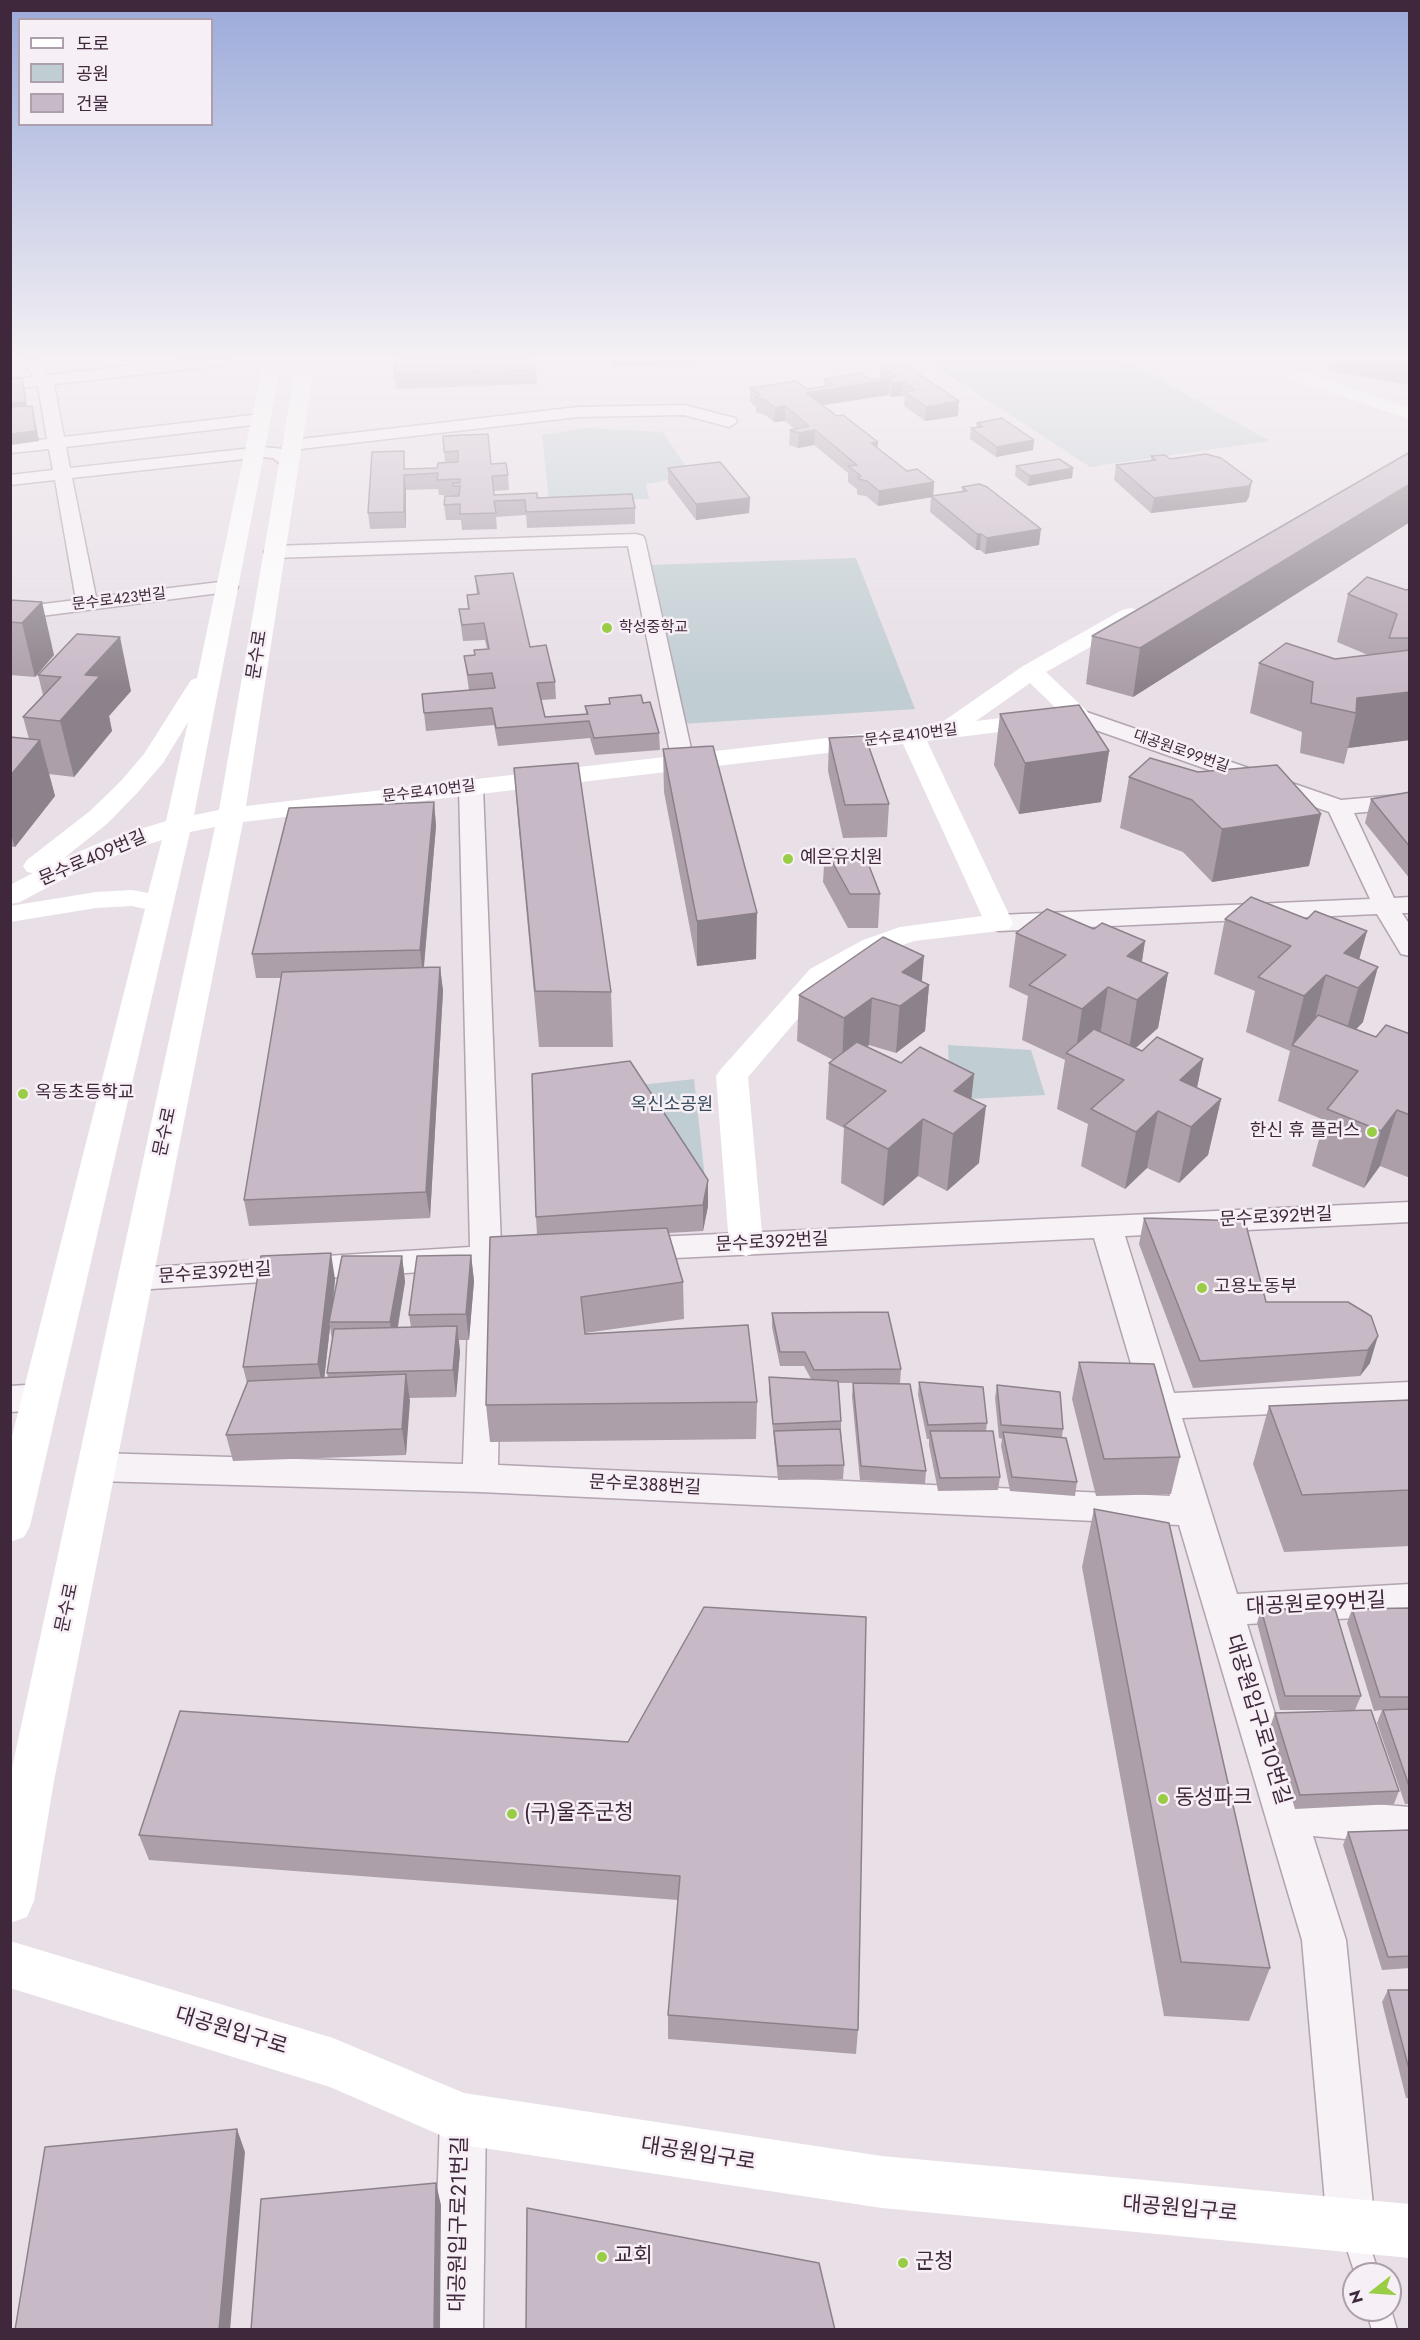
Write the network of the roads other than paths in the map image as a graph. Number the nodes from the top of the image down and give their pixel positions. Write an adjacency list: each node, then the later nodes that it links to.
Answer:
1 (61, 469): 5 (street)
2 (97, 469): 5 (street)
3 (252, 469): 8 (main road)
4 (288, 469): 7 (main road, 문수로)
5 (62, 473): 6 (street); 10 (street)
6 (10, 480)
7 (274, 552): 17 (street); 21 (main road, 문수로)
8 (228, 587): 10 (street, 문수로423번길); 12 (main road)
9 (1154, 602): 13 (main road)
10 (87, 603): 11 (street, 문수로423번길)
11 (10, 614)
12 (213, 660): 22 (main road); 23 (main road)
13 (1031, 671): 14 (main road); 15 (main road)
14 (1078, 716): 15 (main road, 문수로410번길); 20 (street, 대공원로99번길)
15 (943, 732): 16 (main road, 문수로410번길)
16 (912, 736): 17 (main road, 문수로410번길); 28 (main road)
17 (683, 762): 18 (main road, 문수로410번길)
18 (471, 787): 21 (main road, 문수로410번길); 35 (street)
19 (1410, 801): 20 (street)
20 (1339, 807): 26 (street)
21 (231, 816): 22 (main road, 문수로410번길); 36 (main road, 문수로)
22 (178, 826): 24 (main road, 문수로409번길); 25 (main road)
23 (10, 885)
24 (10, 896)
25 (160, 903): 27 (main road); 38 (main road)
26 (1398, 906): 28 (street); 29 (street)
27 (10, 914)
28 (999, 923): 32 (main road)
29 (1410, 948)
30 (1410, 1212): 31 (street, 문수로392번길)
31 (1107, 1226): 32 (street, 문수로392번길); 39 (street, 대공원입구로10번길)
32 (746, 1244): 33 (street, 문수로392번길)
33 (604, 1250)
34 (557, 1252): 35 (street, 문수로392번길)
35 (486, 1256): 36 (street, 문수로392번길); 41 (street)
36 (135, 1279): 40 (main road, 문수로)
37 (1410, 1395): 39 (street)
38 (26, 1398): 43 (main road)
39 (1161, 1406): 42 (street, 대공원입구로10번길)
40 (97, 1467): 41 (street, 문수로388번길); 48 (main road, 문수로)
41 (480, 1478): 42 (street, 문수로388번길)
42 (1194, 1511): 45 (street, 대공원입구로10번길)
43 (10, 1526)
44 (1410, 1599): 45 (street, 대공원로99번길)
45 (1223, 1610): 46 (street, 대공원입구로10번길)
46 (1286, 1815): 47 (street); 51 (street, 대공원입구로10번길)
47 (1410, 1826)
48 (10, 1900)
49 (10, 1964): 50 (main road, 대공원입구로)
50 (463, 2119): 51 (main road, 대공원입구로); 54 (street, 대공원입구로21번길)
51 (1351, 2225): 52 (main road, 대공원입구로); 53 (lane)
52 (1410, 2231)
53 (1363, 2262)
54 (458, 2330)

